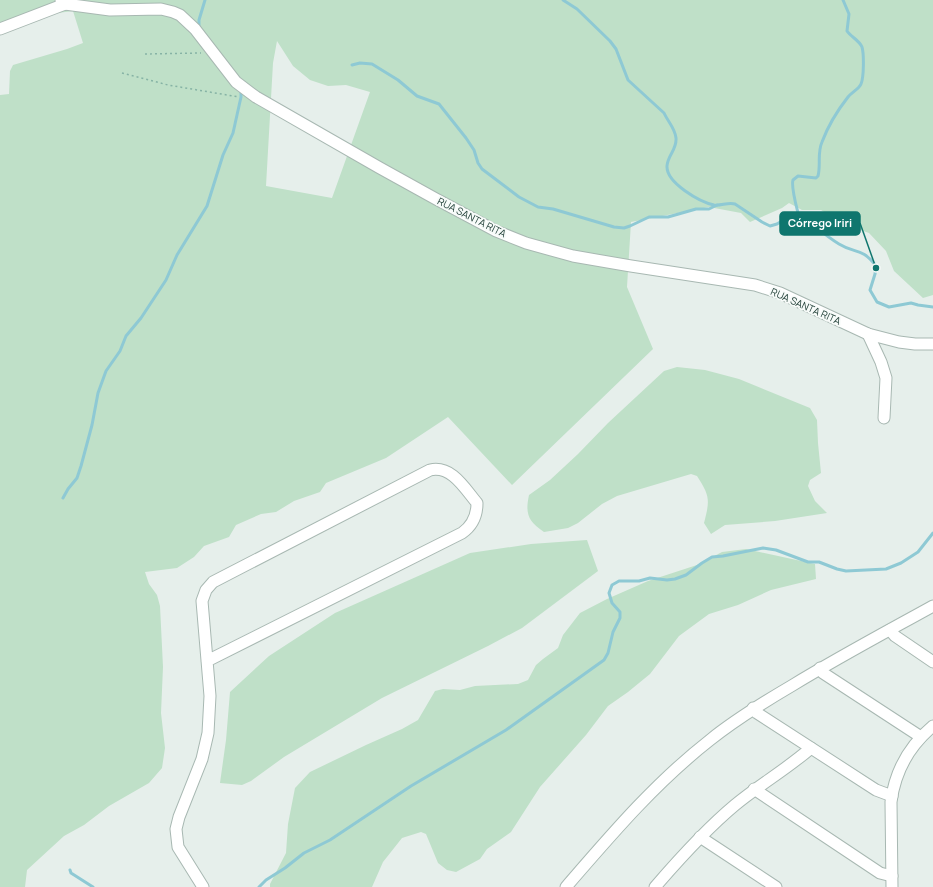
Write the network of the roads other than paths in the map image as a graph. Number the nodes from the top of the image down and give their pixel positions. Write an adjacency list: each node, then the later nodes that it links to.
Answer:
1 (63, 2): 2 (street); 3 (street, RUA SANTA RITA)
2 (0, 29)
3 (868, 334): 4 (street, RUA SANTA RITA); 5 (street)
4 (933, 344)
5 (884, 418)
6 (933, 606): 7 (street)
7 (890, 630): 9 (street); 10 (street)
8 (207, 661): 8 (street); 19 (street)
9 (933, 662)
10 (820, 668): 11 (street); 13 (street)
11 (753, 708): 14 (street); 20 (street)
12 (933, 726): 13 (street)
13 (921, 737): 16 (street)
14 (811, 748): 15 (street); 16 (street)
15 (754, 789): 17 (street); 18 (street)
16 (892, 796): 18 (street)
17 (700, 837): 21 (street); 22 (street)
18 (892, 882)
19 (203, 887)
20 (566, 887)
21 (655, 887)
22 (776, 887)

